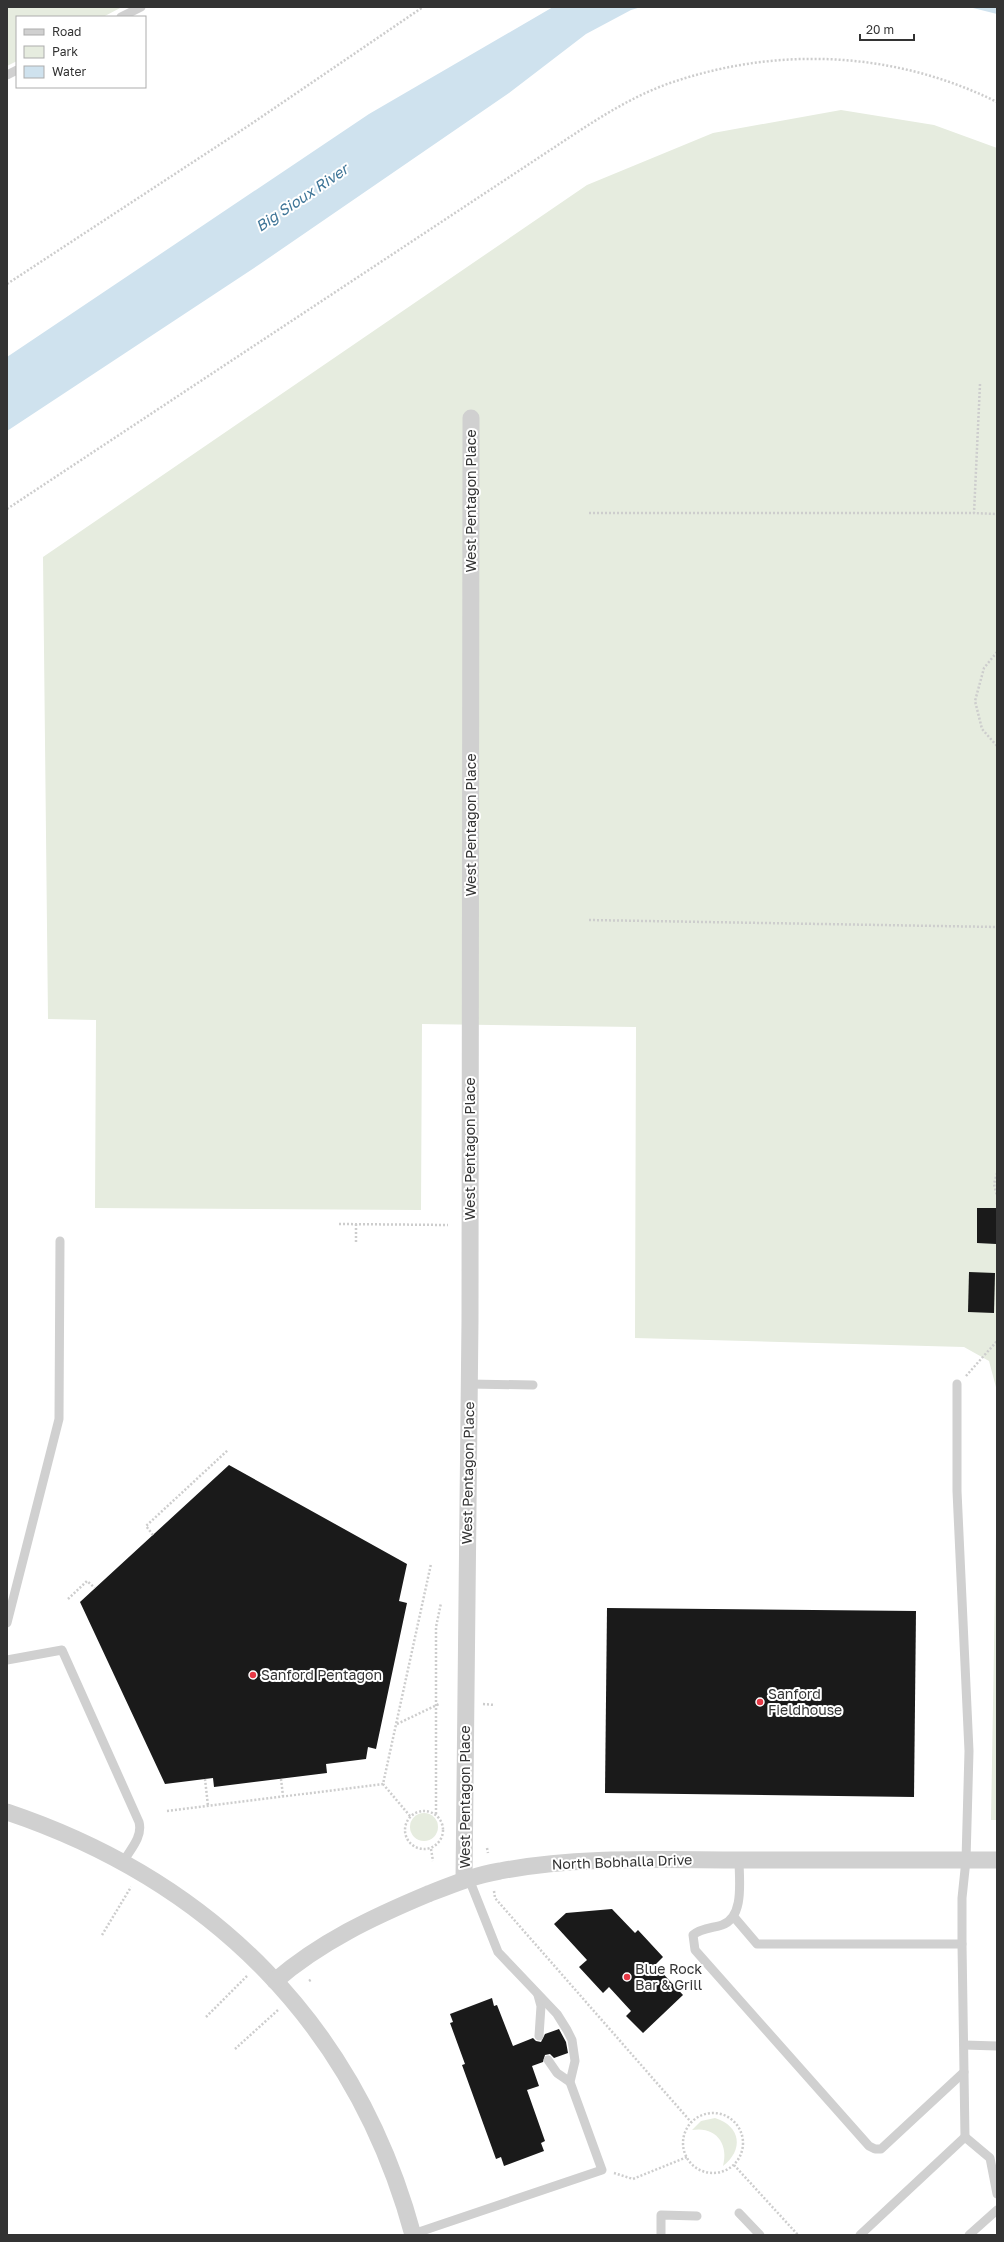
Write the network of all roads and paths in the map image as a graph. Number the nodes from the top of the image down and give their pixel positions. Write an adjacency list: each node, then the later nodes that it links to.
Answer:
1 (141, 7): 3 (lane)
2 (423, 7): 7 (path)
3 (123, 16)
4 (16, 70): 5 (lane)
5 (7, 75)
6 (997, 102): 10 (path)
7 (7, 284)
8 (980, 384): 12 (path)
9 (471, 418): 26 (street, West Pentagon Place)
10 (7, 509)
11 (589, 513): 12 (path)
12 (974, 513): 13 (path)
13 (997, 514)
14 (997, 652): 15 (path)
15 (997, 746)
16 (589, 920): 17 (path)
17 (997, 927)
18 (997, 1173): 19 (path)
19 (997, 1196)
20 (339, 1224): 21 (path)
21 (356, 1224): 22 (path); 24 (path)
22 (448, 1225)
23 (60, 1241): 35 (lane)
24 (356, 1242)
25 (997, 1340): 27 (path)
26 (469, 1384): 28 (lane); 59 (street, West Pentagon Place)
27 (957, 1384): 55 (lane)
28 (533, 1385)
29 (228, 1450): 30 (path)
30 (153, 1535)
31 (431, 1564): 41 (path)
32 (95, 1588): 33 (path)
33 (68, 1599)
34 (441, 1604): 38 (path)
35 (9, 1606): 36 (lane)
36 (7, 1623)
37 (7, 1660): 58 (lane)
38 (437, 1704): 41 (path); 49 (path)
39 (483, 1704): 40 (path)
40 (495, 1704)
41 (396, 1724): 44 (path)
42 (205, 1779): 46 (path)
43 (281, 1779): 45 (path)
44 (383, 1784): 45 (path); 50 (path)
45 (283, 1796): 46 (path)
46 (208, 1806): 47 (path)
47 (167, 1811)
48 (7, 1812): 58 (street)
49 (436, 1814): 50 (path); 52 (path)
50 (410, 1816): 52 (path)
51 (487, 1848): 53 (path)
52 (431, 1849): 57 (path)
53 (488, 1853)
54 (739, 1860): 55 (street, North Bobhalla Drive); 59 (street, North Bobhalla Drive); 62 (lane)
55 (966, 1860): 56 (street, North Bobhalla Drive); 64 (lane)
56 (997, 1860)
57 (433, 1861)
58 (123, 1862): 66 (street)
59 (467, 1880): 66 (street, North Bobhalla Drive); 67 (lane)
60 (132, 1885): 63 (path)
61 (494, 1891): 77 (path)
62 (734, 1917): 64 (lane); 75 (lane)
63 (102, 1935)
64 (962, 1944): 71 (lane)
65 (248, 1976): 69 (path)
66 (275, 1981): 87 (street)
67 (537, 1993): 70 (lane); 76 (lane)
68 (278, 2009): 73 (path)
69 (206, 2017)
70 (539, 2036)
71 (964, 2045): 72 (lane); 75 (lane)
72 (997, 2046)
73 (235, 2049)
74 (548, 2060): 76 (lane)
75 (964, 2072): 78 (lane)
76 (570, 2082): 82 (lane)
77 (691, 2122): 79 (path); 81 (path)
78 (965, 2137): 80 (lane); 91 (lane)
79 (687, 2157): 81 (path); 82 (path)
80 (994, 2159): 83 (lane)
81 (734, 2165): 90 (path)
82 (602, 2170): 87 (lane)
83 (997, 2194)
84 (997, 2210): 92 (lane)
85 (739, 2213): 89 (lane)
86 (696, 2216): 88 (lane)
87 (413, 2234)
88 (661, 2235)
89 (760, 2235)
90 (798, 2235)
91 (860, 2235)
92 (969, 2235)

